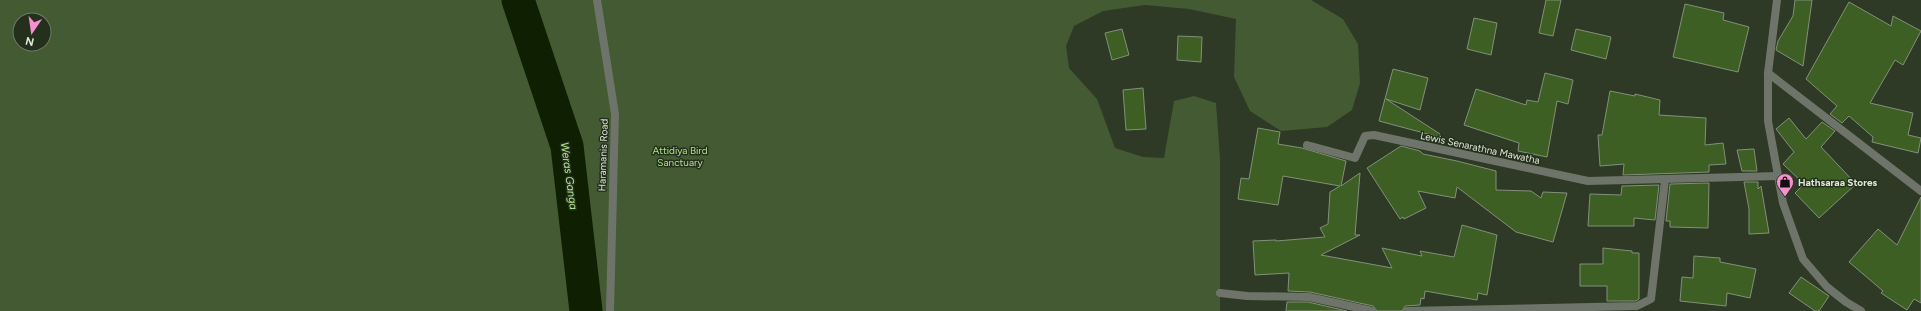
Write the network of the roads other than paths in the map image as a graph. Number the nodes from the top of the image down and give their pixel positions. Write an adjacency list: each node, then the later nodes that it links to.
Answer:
1 (597, 0): 9 (street, Haramanis Road)
2 (1777, 0): 3 (street)
3 (1768, 73): 5 (street); 7 (street)
4 (1307, 145): 6 (street, Lewis Senarathna Mawatha)
5 (1778, 176): 6 (street, Lewis Senarathna Mawatha); 12 (street)
6 (1665, 180): 11 (street)
7 (1921, 191)
8 (1220, 293): 10 (street)
9 (610, 311)
10 (1372, 311)
11 (1407, 311)
12 (1861, 311)

